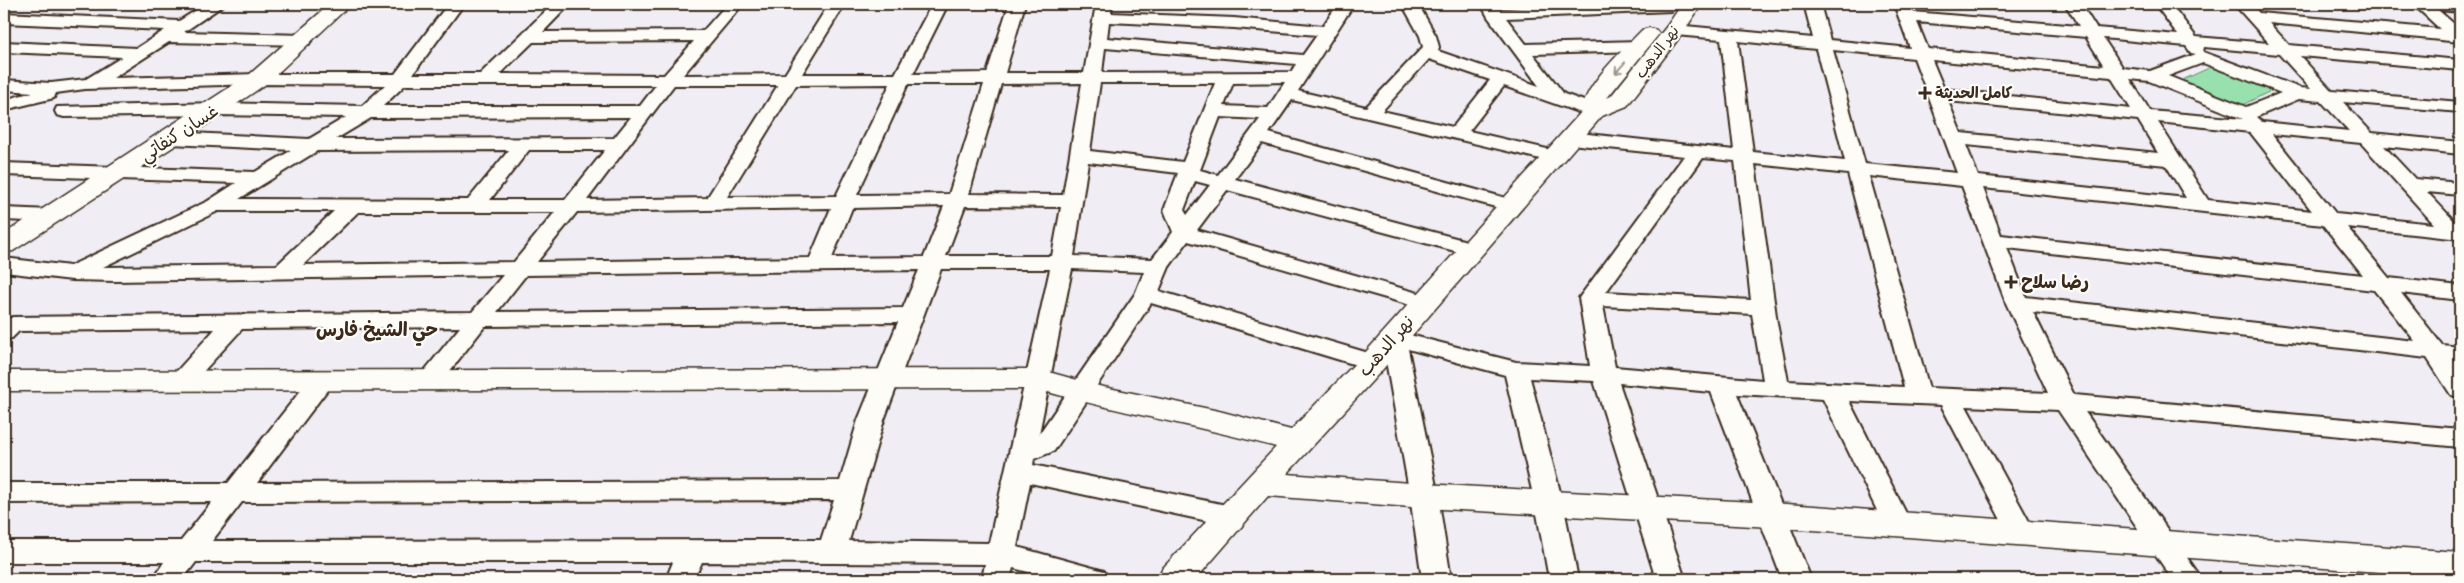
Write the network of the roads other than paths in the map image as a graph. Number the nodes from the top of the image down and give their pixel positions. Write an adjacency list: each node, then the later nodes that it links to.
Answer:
1 (60, 4): 24 (street)
2 (217, 4): 25 (street)
3 (341, 4): 35 (street, غسان كنفاتي)
4 (456, 4): 58 (street)
5 (562, 4): 34 (street)
6 (735, 4): 30 (street)
7 (837, 4): 60 (street)
8 (940, 4): 54 (street)
9 (1017, 4): 55 (street)
10 (1346, 4): 27 (street)
11 (1410, 4): 44 (street)
12 (1692, 4): 26 (street, نهر الدهب)
13 (1812, 4): 38 (street)
14 (2073, 4): 28 (street)
15 (2162, 4): 37 (street)
16 (2421, 4): 18 (street); 32 (street)
17 (1672, 5): 19 (street); 39 (street, نهر الدهب)
18 (2460, 7)
19 (1491, 9): 41 (street)
20 (1103, 10): 27 (street); 36 (street)
21 (1904, 10): 28 (street); 45 (street)
22 (2248, 10): 32 (street); 42 (street)
23 (4, 18): 24 (street)
24 (32, 19): 25 (street); 29 (street)
25 (180, 26): 33 (street)
26 (1675, 30): 31 (street); 72 (street, نهر الدهب)
27 (1326, 31): 47 (street)
28 (2092, 32): 37 (street); 49 (street)
29 (4, 34)
30 (708, 36): 34 (street); 59 (street)
31 (1729, 36): 38 (street); 92 (street)
32 (2459, 36)
33 (165, 37): 35 (street); 43 (street)
34 (527, 37): 53 (street)
35 (303, 40): 52 (street, غسان كنفاتي)
36 (1097, 42): 47 (street); 56 (street)
37 (2191, 42): 42 (street); 46 (street)
38 (1823, 45): 45 (street); 94 (street)
39 (1640, 46): 41 (street); 72 (street, نهر الدهب, one-way to 72)
40 (4, 47): 43 (street)
41 (1522, 49): 67 (street)
42 (2285, 50): 48 (street); 66 (street)
43 (141, 53): 61 (street)
44 (1428, 53): 57 (street); 76 (street)
45 (1921, 54): 49 (street); 65 (street)
46 (2203, 56): 50 (street); 64 (street)
47 (1306, 60): 63 (street)
48 (2460, 65)
49 (2117, 73): 50 (street); 78 (street)
50 (2152, 76): 79 (street)
51 (1226, 77): 56 (street); 63 (street); 73 (street)
52 (258, 79): 58 (street); 61 (street); 70 (street, غسان كنفاتي)
53 (485, 79): 58 (street); 59 (street)
54 (900, 79): 55 (street); 60 (street); 105 (street)
55 (993, 79): 56 (street); 103 (street)
56 (1090, 79): 91 (street)
57 (1500, 79): 67 (street); 80 (street)
58 (400, 80): 75 (street)
59 (669, 80): 60 (street); 71 (street)
60 (788, 80): 106 (street)
61 (85, 84): 62 (street); 68 (street)
62 (4, 85)
63 (1292, 85): 76 (street); 77 (street)
64 (2297, 93): 66 (street); 79 (street)
65 (1936, 94): 78 (street); 83 (street)
66 (2327, 96): 69 (street); 84 (street)
67 (1558, 99): 72 (street)
68 (4, 106)
69 (2460, 107)
70 (216, 109): 74 (street); 75 (street); 82 (street, غسان كنفاتي)
71 (645, 110): 75 (street); 86 (street)
72 (1594, 110): 88 (street, نهر الدهب)
73 (1214, 111): 77 (street); 96 (street)
74 (64, 112)
75 (367, 112): 87 (street)
76 (1370, 113): 80 (street)
77 (1273, 114): 81 (street)
78 (2145, 116): 79 (street); 93 (street)
79 (2251, 121): 84 (street); 115 (street)
80 (1458, 133): 88 (street)
81 (1258, 136): 100 (street); 108 (street)
82 (171, 138): 87 (street); 97 (street, غسان كنفاتي)
83 (1953, 138): 93 (street); 99 (street)
84 (2367, 138): 89 (street); 101 (street)
85 (524, 144): 86 (street); 87 (street); 110 (street)
86 (618, 144): 111 (street)
87 (313, 145): 98 (street)
88 (1562, 147): 90 (street); 108 (street, نهر الدهب)
89 (2460, 148)
90 (1697, 152): 92 (street); 132 (street)
91 (1079, 155): 96 (street); 104 (street)
92 (1744, 157): 94 (street); 135 (street)
93 (2173, 160): 112 (street)
94 (1856, 169): 99 (street); 157 (street)
95 (4, 170): 97 (street)
96 (1189, 171): 100 (street); 116 (street)
97 (116, 174): 98 (street); 114 (street, غسان كنفاتي)
98 (256, 178): 107 (street)
99 (1970, 181): 112 (street); 118 (street)
100 (1223, 182): 116 (street); 120 (street)
101 (2409, 184): 102 (street); 117 (street)
102 (2460, 189)
103 (957, 200): 104 (street); 105 (street); 122 (street)
104 (1071, 201): 121 (street)
105 (842, 203): 106 (street); 124 (street)
106 (713, 204): 111 (street)
107 (214, 205): 109 (street); 128 (street)
108 (1510, 205): 120 (street, نهر الدهب)
109 (353, 206): 110 (street); 127 (street)
110 (474, 206): 111 (street)
111 (572, 206): 126 (street)
112 (2202, 206): 115 (street)
113 (4, 214): 114 (street)
114 (51, 216): 119 (street, غسان كنفاتي)
115 (2330, 220): 117 (street); 129 (street)
116 (1184, 233): 125 (street); 133 (street)
117 (2457, 233)
118 (1992, 240): 129 (street); 134 (street)
119 (4, 245)
120 (1470, 249): 133 (street, نهر الدهب)
121 (1062, 262): 122 (street); 125 (street); 146 (street)
122 (933, 263): 124 (street); 136 (street)
123 (4, 264): 128 (street)
124 (818, 265): 126 (street)
125 (1158, 266): 130 (street)
126 (518, 269): 127 (street); 137 (street)
127 (283, 272): 128 (street)
128 (72, 273)
129 (2382, 284): 131 (street); 141 (street)
130 (1146, 294): 143 (street); 155 (street)
131 (2460, 294)
132 (1590, 298): 135 (street); 145 (street)
133 (1424, 302): 140 (street, نهر الدهب)
134 (2017, 303): 141 (street); 159 (street)
135 (1763, 308): 153 (street)
136 (911, 314): 137 (street); 148 (street)
137 (478, 319): 138 (street); 147 (street)
138 (236, 322): 139 (street); 150 (street)
139 (4, 333)
140 (1394, 338): 143 (street, نهر الدهب); 144 (street); 167 (street)
141 (2435, 351): 142 (street); 154 (street)
142 (2460, 354)
143 (1373, 362): 161 (street, نهر الدهب)
144 (1516, 370): 145 (street); 168 (street)
145 (1604, 374): 152 (street); 169 (street)
146 (1038, 379): 148 (street); 155 (street); 162 (street)
147 (429, 380): 148 (street); 151 (street)
148 (886, 380): 164 (street)
149 (4, 381): 150 (street)
150 (180, 381): 151 (street)
151 (322, 381): 165 (street)
152 (1721, 385): 153 (street); 170 (street)
153 (1777, 388): 156 (street)
154 (2460, 388)
155 (1082, 390): 161 (street); 162 (street)
156 (1832, 392): 157 (street); 172 (street)
157 (1919, 396): 158 (street)
158 (1949, 397): 159 (street); 173 (street)
159 (2065, 402): 160 (street); 174 (street)
160 (2460, 438)
161 (1298, 442): 163 (street, نهر الدهب)
162 (1021, 463): 171 (street); 180 (street)
163 (1260, 484): 167 (street); 171 (street, نهر الدهب)
164 (850, 490): 165 (street); 176 (street)
165 (234, 493): 166 (street); 178 (street)
166 (4, 494)
167 (1424, 496): 168 (street); 185 (street)
168 (1549, 503): 169 (street); 186 (street)
169 (1648, 508): 170 (street); 187 (street)
170 (1772, 515): 172 (street); 188 (street)
171 (1231, 516): 184 (street, نهر الدهب)
172 (1898, 525): 173 (street)
173 (2022, 534): 174 (street)
174 (2164, 544): 179 (street); 189 (street)
175 (692, 551): 176 (street); 178 (street); 182 (street)
176 (832, 551): 180 (street)
177 (4, 552): 178 (street)
178 (188, 552): 181 (street)
179 (2460, 565)
180 (999, 567): 183 (street)
181 (167, 579)
182 (680, 579)
183 (1094, 579)
184 (1175, 579)
185 (1436, 579)
186 (1563, 579)
187 (1670, 579)
188 (1796, 579)
189 (2187, 579)

